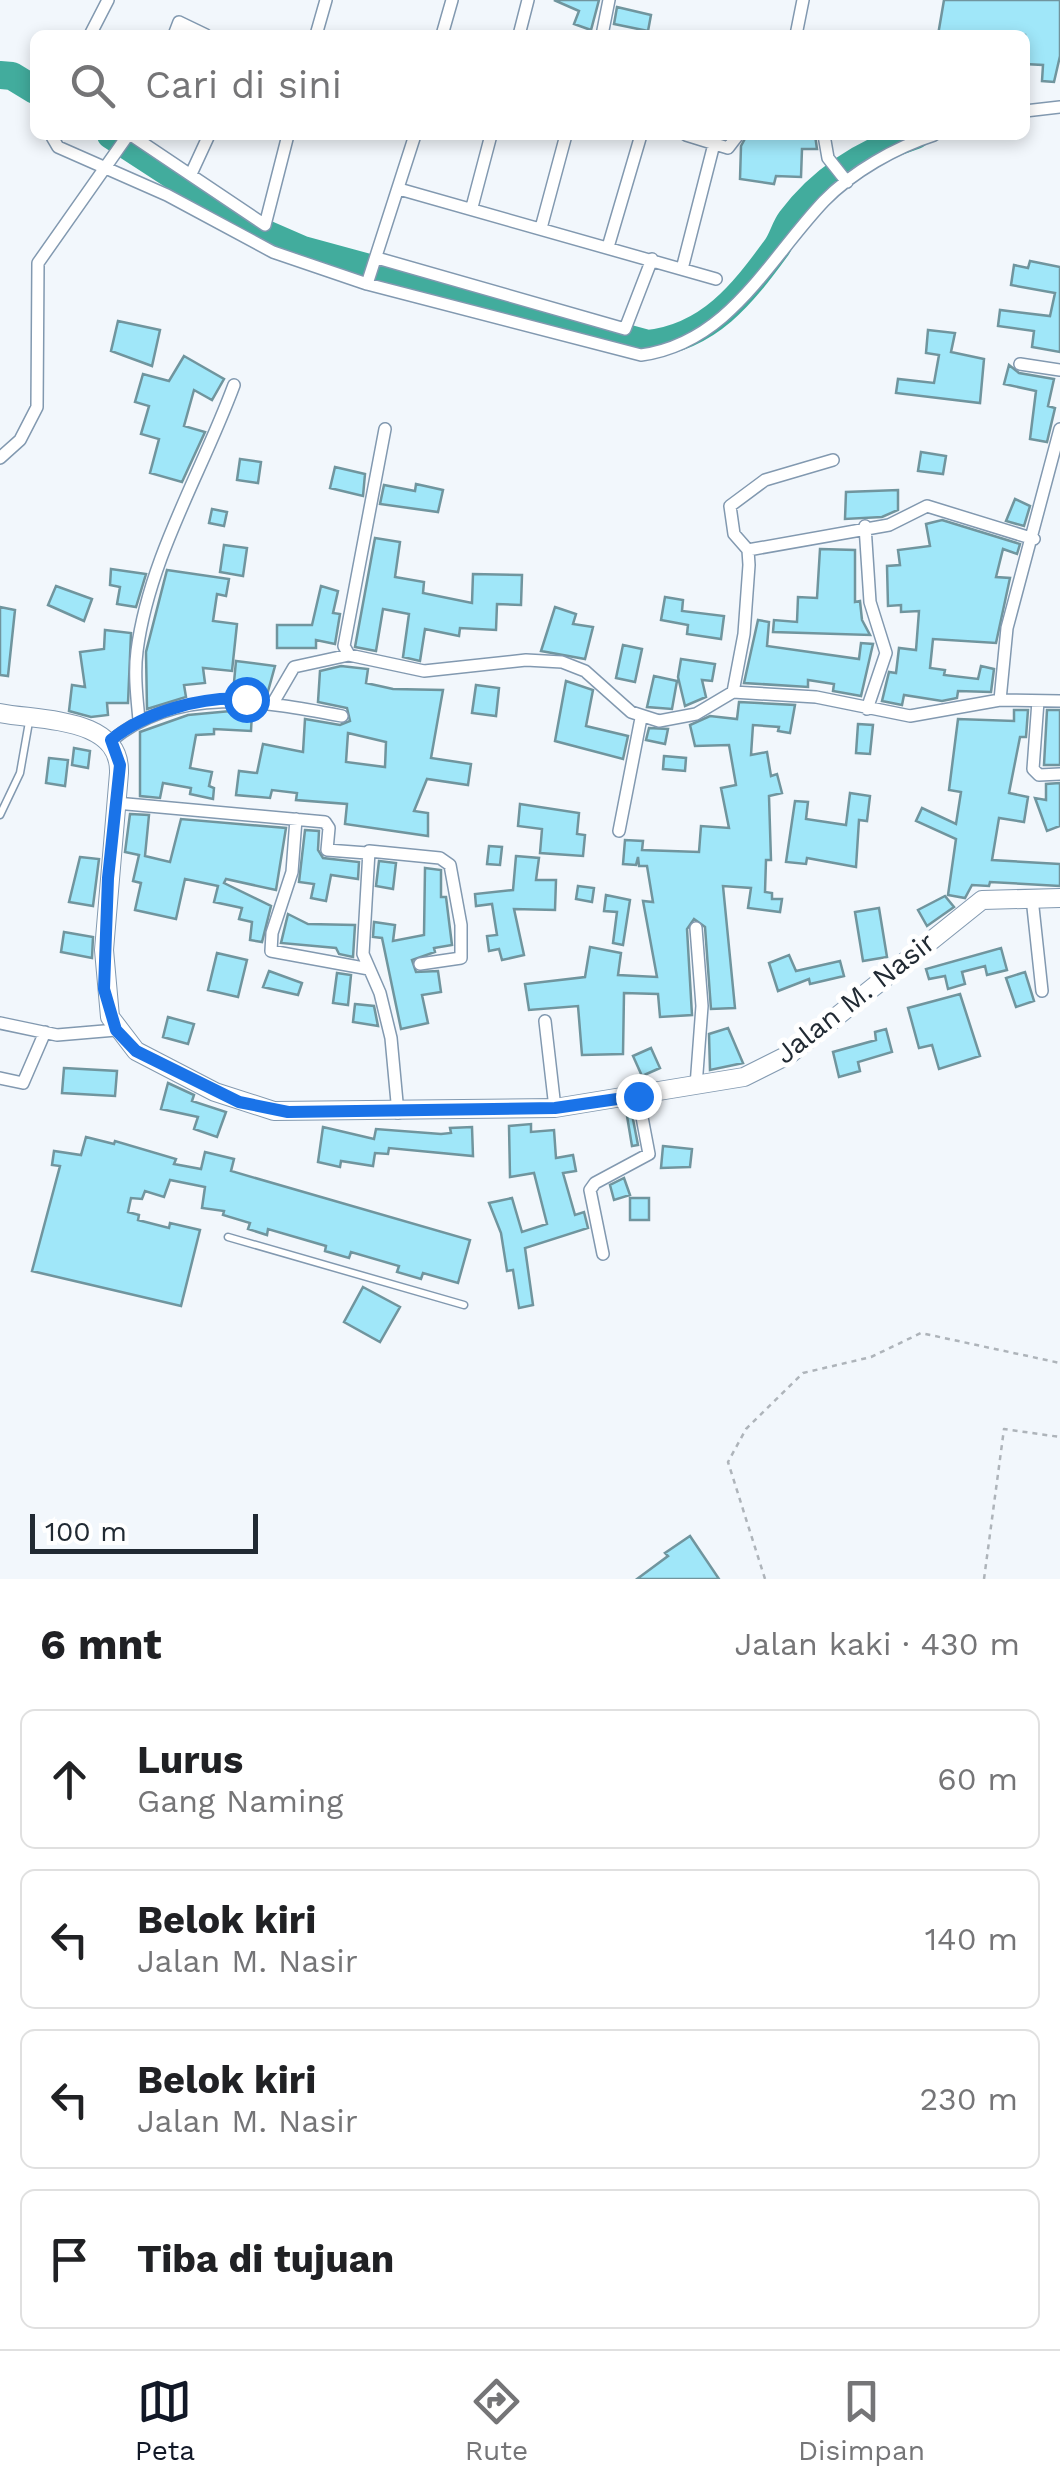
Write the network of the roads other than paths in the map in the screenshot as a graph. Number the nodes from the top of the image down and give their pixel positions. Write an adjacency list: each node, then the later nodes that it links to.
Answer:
1 (108, 0): 7 (street)
2 (326, 0): 10 (street)
3 (452, 0): 11 (street)
4 (528, 0): 12 (street)
5 (610, 0): 13 (street)
6 (803, 0): 14 (street)
7 (93, 30)
8 (176, 30): 9 (street)
9 (196, 30)
10 (317, 30)
11 (443, 30)
12 (523, 30)
13 (603, 30)
14 (797, 30)
15 (1060, 107): 16 (street)
16 (1030, 110)
17 (54, 140): 31 (street)
18 (125, 140): 31 (street)
19 (137, 140): 32 (street)
20 (206, 140): 32 (street)
21 (287, 140): 32 (street)
22 (414, 140): 34 (street)
23 (490, 140): 35 (street)
24 (565, 140): 36 (street)
25 (640, 140): 37 (street)
26 (702, 140): 30 (street)
27 (735, 140): 30 (street)
28 (825, 140): 33 (street)
29 (918, 140): 33 (street)
30 (714, 144): 39 (street)
31 (105, 169): 40 (street); 47 (street)
32 (191, 174)
33 (847, 182): 40 (street)
34 (399, 189): 35 (street); 40 (street)
35 (472, 208): 36 (street)
36 (541, 228): 37 (street)
37 (608, 247): 38 (street)
38 (652, 260): 39 (street); 40 (street)
39 (682, 269): 41 (street)
40 (372, 271)
41 (716, 279)
42 (1020, 364): 43 (street)
43 (1060, 370)
44 (234, 385): 63 (street)
45 (1060, 428): 50 (street)
46 (385, 429): 52 (street)
47 (0, 458)
48 (833, 460): 51 (street)
49 (864, 526): 50 (street); 51 (street); 58 (street)
50 (1034, 539): 54 (street)
51 (748, 550): 53 (street)
52 (348, 656): 57 (street); 62 (street)
53 (732, 692): 58 (street); 62 (street)
54 (1000, 700): 55 (street); 58 (street)
55 (1038, 701): 56 (street); 65 (street)
56 (1060, 701)
57 (273, 703): 60 (street); 63 (street)
58 (867, 708)
59 (0, 713): 61 (street)
60 (342, 716)
61 (29, 718): 64 (street); 67 (lane)
62 (641, 718): 69 (street)
63 (139, 720): 64 (street)
64 (111, 740): 66 (street)
65 (1060, 774)
66 (116, 803): 68 (street); 79 (street)
67 (0, 815)
68 (296, 818): 70 (street); 75 (street)
69 (619, 831)
70 (368, 852): 74 (street); 75 (street)
71 (1032, 898): 72 (street, Jalan M. Nasir); 76 (street); 82 (street, Jalan M. Nasir)
72 (1060, 898)
73 (696, 928): 82 (street)
74 (420, 964)
75 (368, 969): 85 (street)
76 (1042, 991)
77 (545, 1022): 84 (street)
78 (0, 1023): 80 (street)
79 (116, 1030): 80 (street); 85 (street, Jalan M. Nasir)
80 (45, 1032): 81 (street)
81 (0, 1078)
82 (696, 1086): 83 (street, Jalan M. Nasir)
83 (638, 1096): 84 (street, Jalan M. Nasir); 87 (street)
84 (555, 1108): 85 (street, Jalan M. Nasir)
85 (398, 1113)
86 (228, 1237): 88 (lane)
87 (603, 1254)
88 (464, 1304)

